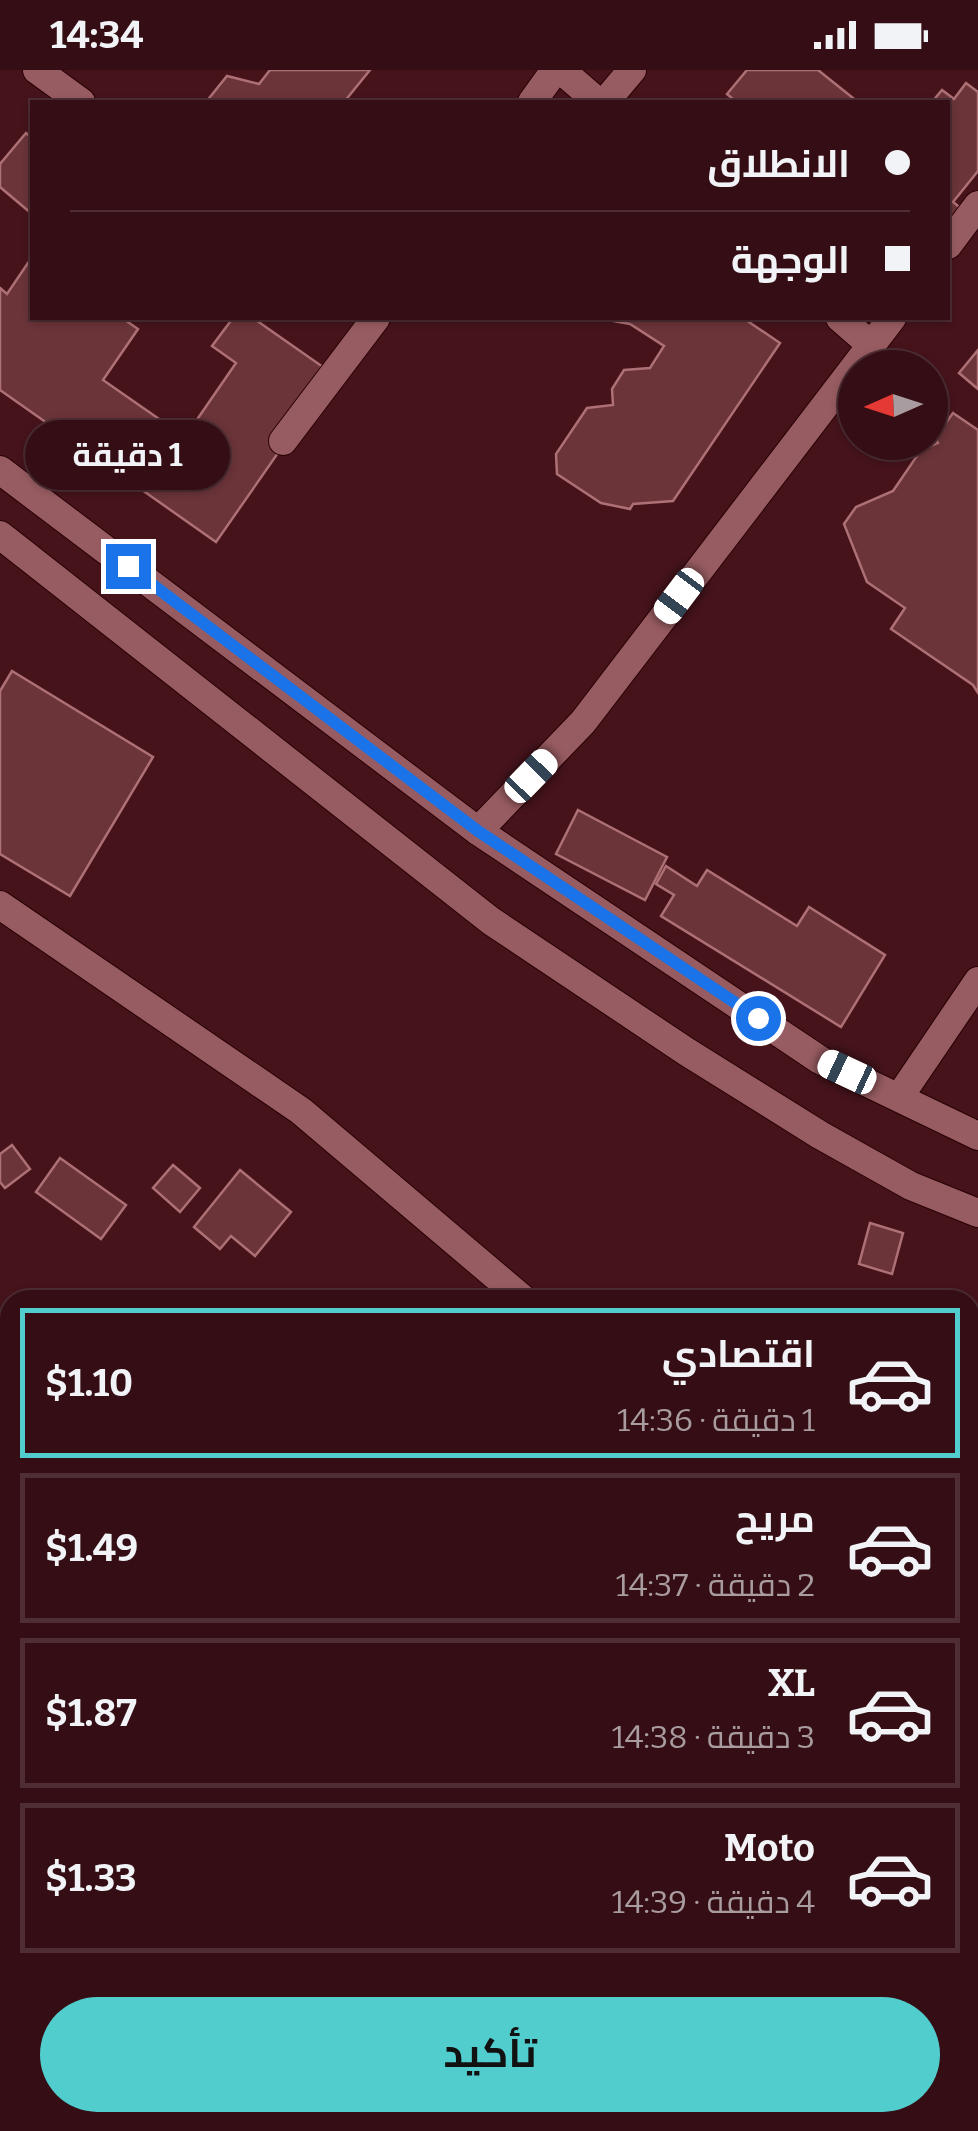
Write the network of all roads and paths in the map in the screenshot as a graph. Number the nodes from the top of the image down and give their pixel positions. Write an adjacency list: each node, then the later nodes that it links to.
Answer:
1 (36, 70): 4 (street)
2 (558, 70): 5 (street); 6 (street)
3 (632, 70): 7 (street)
4 (78, 100)
5 (534, 100)
6 (598, 100)
7 (603, 100)
8 (978, 206): 9 (street)
9 (950, 242)
10 (374, 320): 14 (street)
11 (842, 320): 13 (street)
12 (890, 320): 13 (street)
13 (871, 344): 17 (street)
14 (282, 441)
15 (0, 470): 17 (street)
16 (0, 534): 22 (street)
17 (478, 831): 20 (street)
18 (0, 905): 23 (street)
19 (978, 981): 20 (street)
20 (900, 1096): 21 (street)
21 (978, 1136)
22 (978, 1213)
23 (512, 1290)

